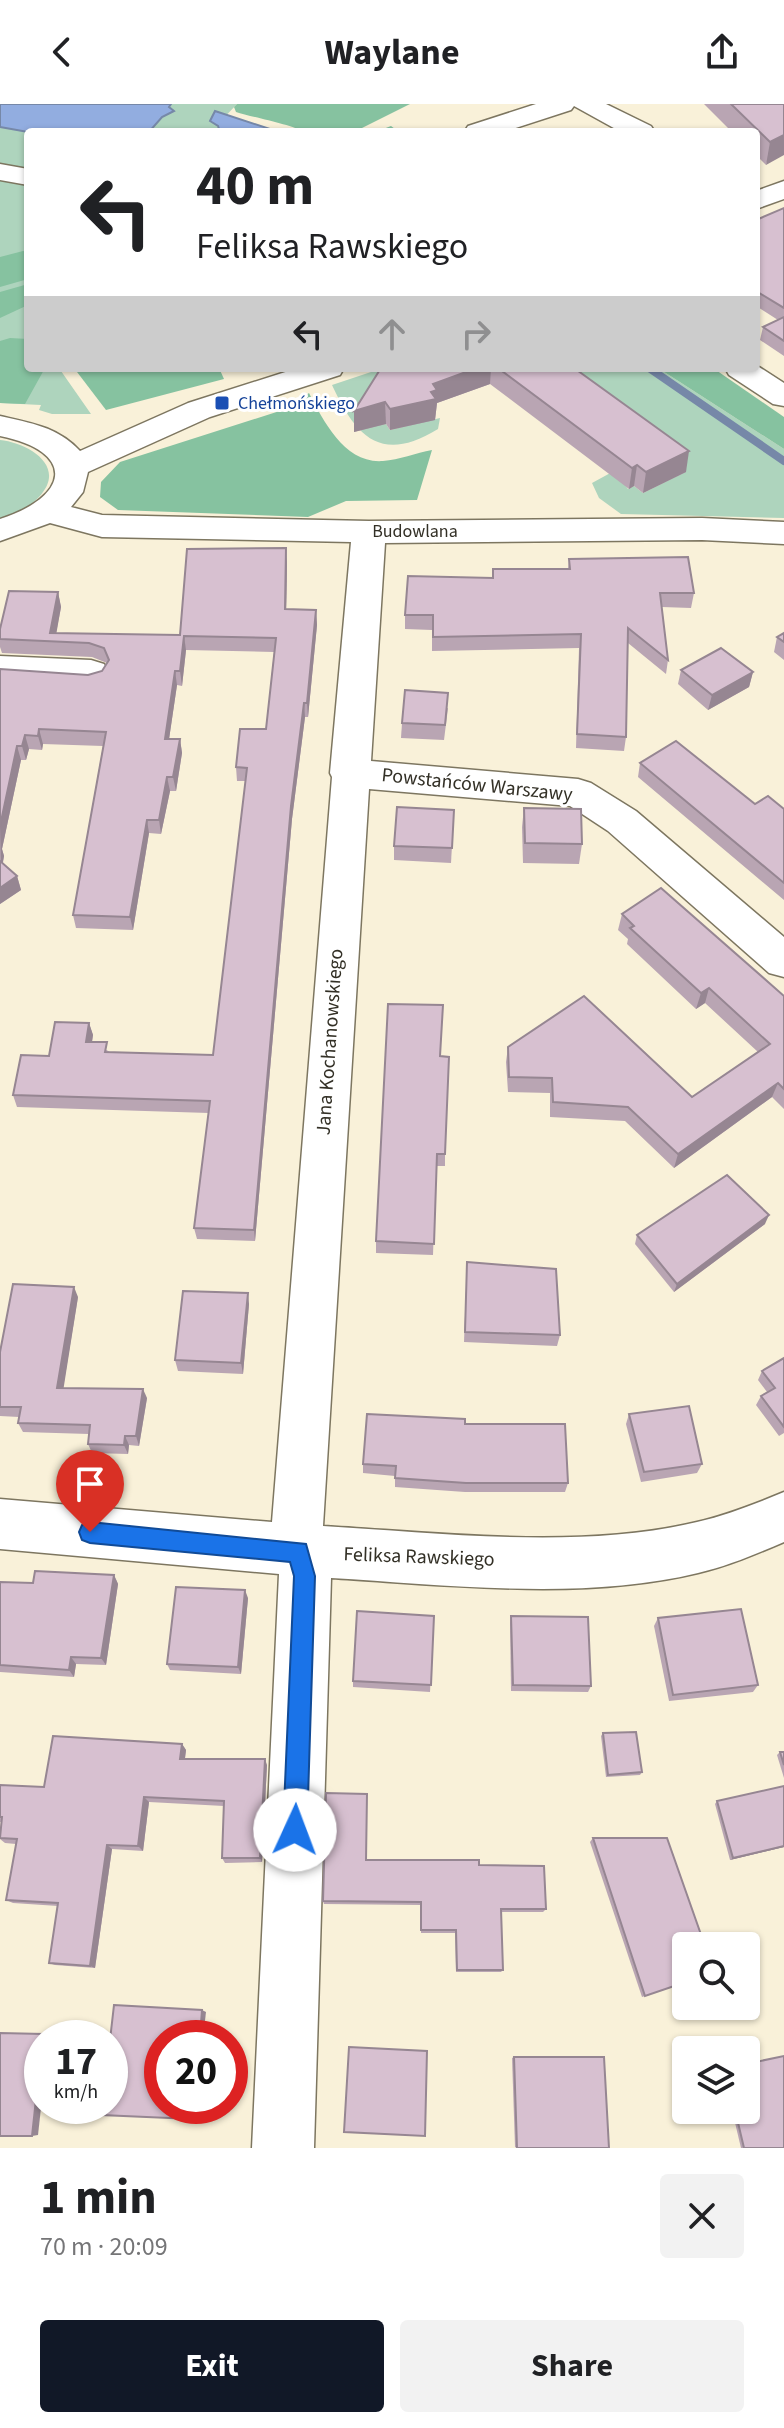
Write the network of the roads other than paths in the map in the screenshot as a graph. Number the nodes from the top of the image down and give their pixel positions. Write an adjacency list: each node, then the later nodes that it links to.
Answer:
1 (562, 104): 3 (street)
2 (586, 104): 4 (street)
3 (489, 128)
4 (634, 128)
5 (0, 172): 6 (street)
6 (24, 176)
7 (317, 372): 10 (street)
8 (746, 372): 9 (street)
9 (784, 397)
10 (199, 410): 12 (street); 13 (street)
11 (0, 426): 12 (street)
12 (49, 438): 13 (street)
13 (73, 466): 14 (street)
14 (49, 510): 15 (street); 16 (street, Budowlana)
15 (0, 530)
16 (369, 532): 17 (street, Budowlana); 20 (street, Jana Kochanowskiego)
17 (782, 537)
18 (0, 668): 19 (street)
19 (91, 673)
20 (349, 773): 21 (street, Powstańców Warszawy); 24 (street, Jana Kochanowskiego)
21 (784, 961)
22 (784, 1517): 24 (street, Feliksa Rawskiego)
23 (0, 1524): 24 (street, Feliksa Rawskiego)
24 (299, 1552): 25 (street, Jana Kochanowskiego)
25 (283, 2148)

